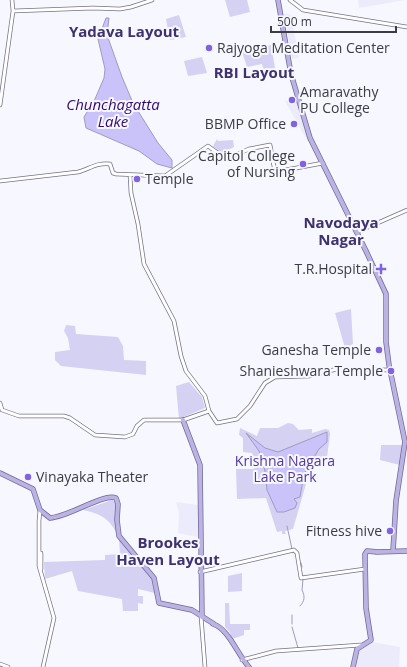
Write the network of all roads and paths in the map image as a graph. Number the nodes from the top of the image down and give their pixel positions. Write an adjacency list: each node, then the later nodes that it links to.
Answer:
1 (12, 0): 5 (street)
2 (152, 0): 5 (street)
3 (279, 0): 8 (main road)
4 (290, 0): 6 (street)
5 (13, 11): 7 (street)
6 (407, 26)
7 (0, 105)
8 (323, 164): 9 (street); 12 (main road)
9 (130, 175): 10 (street); 15 (street)
10 (0, 181)
11 (407, 210): 12 (street)
12 (356, 232): 13 (main road)
13 (390, 370): 15 (street); 19 (main road)
14 (0, 403): 16 (street)
15 (209, 411): 16 (street)
16 (182, 420): 22 (main road)
17 (0, 473): 18 (main road)
18 (41, 512): 23 (main road); 28 (street)
19 (393, 551): 20 (main road); 21 (main road)
20 (407, 551)
21 (365, 569): 22 (street); 24 (main road)
22 (201, 571): 23 (main road)
23 (201, 616): 25 (main road); 29 (street)
24 (360, 645): 25 (street); 31 (main road)
25 (242, 660): 30 (main road)
26 (0, 664): 27 (street)
27 (8, 667)
28 (43, 667)
29 (205, 667)
30 (249, 667)
31 (353, 667)

